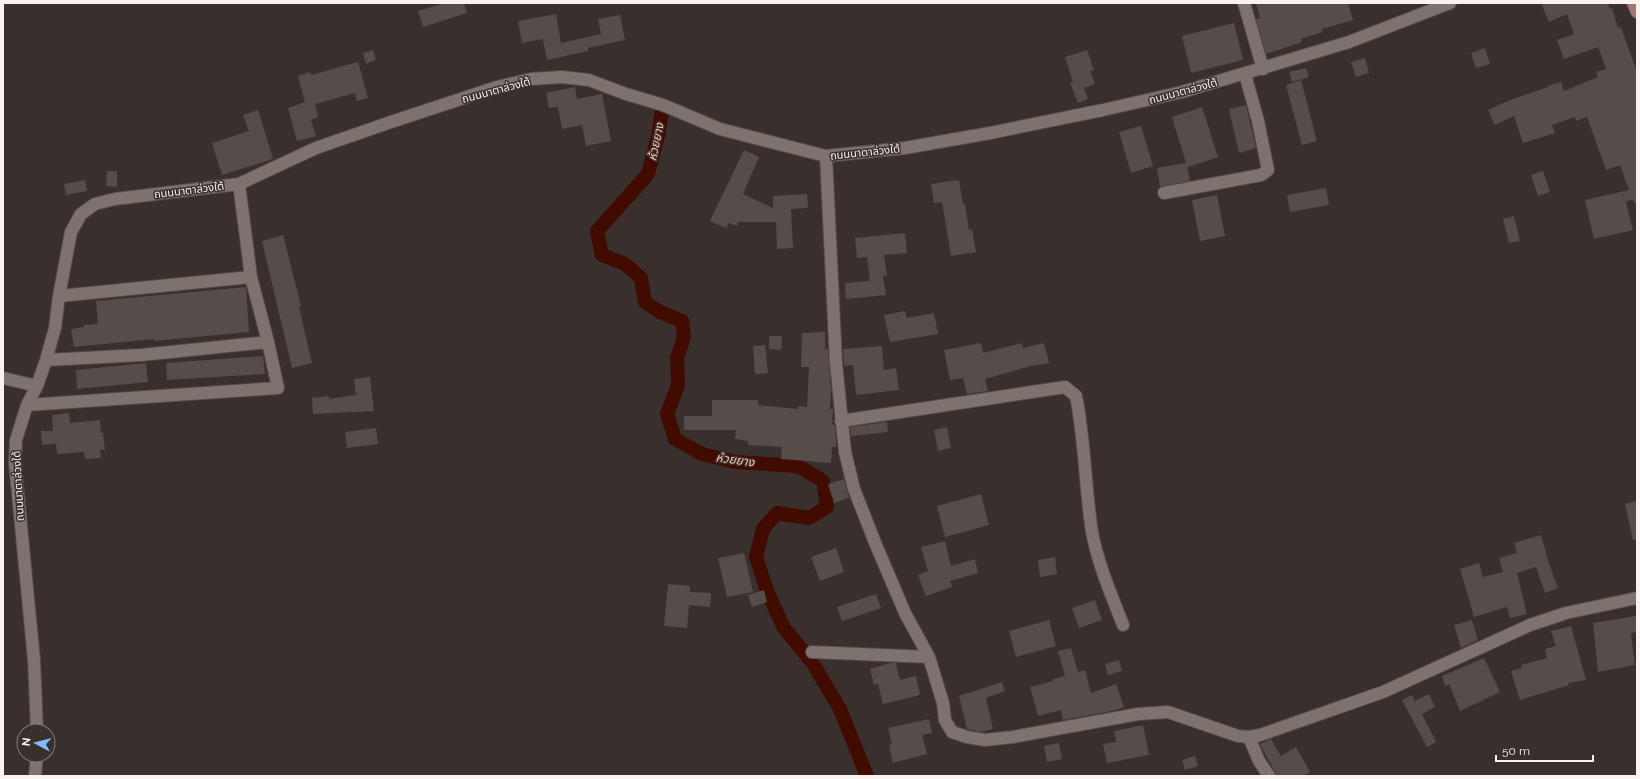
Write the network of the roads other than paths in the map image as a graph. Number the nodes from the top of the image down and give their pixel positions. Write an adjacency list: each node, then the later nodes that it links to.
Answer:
1 (1244, 3): 5 (street)
2 (1450, 3): 5 (street, ถนนนาตาล่วงใต้)
3 (1633, 3): 4 (main road)
4 (1637, 12)
5 (1263, 69): 6 (street, ถนนนาตาล่วงใต้)
6 (1245, 74): 7 (street, ถนนนาตาล่วงใต้); 9 (street)
7 (826, 156): 8 (street, ถนนนาตาล่วงใต้); 17 (street)
8 (239, 184): 10 (street); 11 (street, ถนนนาตาล่วงใต้)
9 (1164, 193)
10 (251, 277): 11 (street); 12 (street)
11 (59, 296): 13 (street, ถนนนาตาล่วงใต้)
12 (268, 342): 13 (street); 16 (street)
13 (46, 360): 15 (street, ถนนนาตาล่วงใต้)
14 (3, 378): 15 (street)
15 (37, 386): 16 (street, ถนนนาตาล่วงใต้)
16 (27, 405): 22 (street, ถนนนาตาล่วงใต้)
17 (841, 420): 19 (street); 21 (street)
18 (1637, 598): 23 (street)
19 (1123, 625)
20 (812, 652): 21 (street)
21 (930, 657): 23 (street)
22 (38, 723)
23 (1249, 737): 26 (street)
24 (36, 763): 25 (street)
25 (35, 776)
26 (1269, 776)

